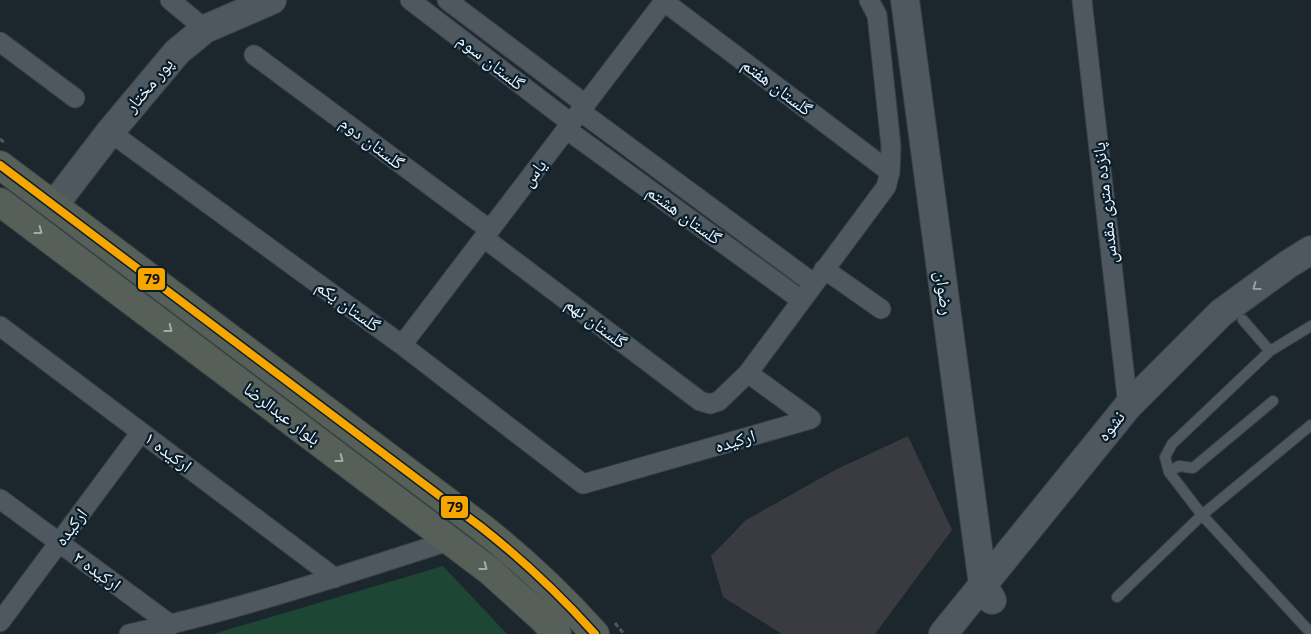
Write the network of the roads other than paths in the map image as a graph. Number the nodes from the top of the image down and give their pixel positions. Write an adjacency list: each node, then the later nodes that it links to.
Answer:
1 (170, 0): 9 (street)
2 (272, 0): 9 (main road, پور مختار)
3 (410, 0): 13 (street, گلستان سوم)
4 (447, 0): 13 (street, گلستان سوم)
5 (664, 0): 13 (street, یاس); 16 (street, گلستان هفتم)
6 (905, 0): 42 (main road, رضوان)
7 (1082, 0): 32 (street, پانزده متری مقدس)
8 (873, 8): 16 (street)
9 (205, 29): 14 (main road, پور مختار)
10 (0, 42): 12 (street)
11 (254, 55): 19 (street, گلستان دوم)
12 (74, 98)
13 (576, 117): 19 (street, یاس); 22 (street, گلستان هشتم); 23 (street, گلستان هشتم)
14 (110, 132): 18 (main road, پور مختار); 28 (street, گلستان یکم)
15 (0, 165): 18 (main road, بلوار عبدالرضا)
16 (890, 172): 22 (street)
17 (0, 202): 39 (main road, بلوار عبدالرضا, one-way to 39)
18 (54, 205): 49 (main road, بلوار عبدالرضا)
19 (487, 234): 28 (street, یاس); 30 (street, گلستان نهم)
20 (1311, 250): 32 (main road, نشوه, one-way to 32)
21 (1311, 269): 25 (main road, نشوه)
22 (819, 276): 23 (street); 24 (street, گلستان هشتم)
23 (801, 300): 30 (street)
24 (881, 309)
25 (1243, 320): 29 (lane); 32 (main road, نشوه)
26 (0, 326): 34 (street, ارکیده ۱)
27 (1311, 326): 29 (lane)
28 (402, 345): 36 (street, گلستان یکم)
29 (1270, 351): 35 (lane)
30 (748, 373): 36 (street, ارکیده)
31 (1273, 401): 35 (lane)
32 (1133, 413): 42 (main road, نشوه)
33 (1311, 425): 38 (lane)
34 (141, 432): 40 (street, ارکیده); 41 (street, ارکیده ۱)
35 (1168, 472): 38 (lane)
36 (583, 484)
37 (0, 499): 40 (street, ارکیده ۲)
38 (1202, 515): 43 (lane); 46 (lane)
39 (449, 541): 41 (street); 48 (main road, بلوار عبدالرضا, one-way to 48)
40 (59, 543): 44 (street, ارکیده); 45 (street, ارکیده ۲)
41 (336, 578): 45 (street)
42 (987, 593): 50 (main road, نشوه); 51 (main road, نشوه)
43 (1117, 597)
44 (0, 622)
45 (171, 625): 47 (street)
46 (1309, 631)
47 (129, 634)
48 (556, 634)
49 (595, 634)
50 (943, 634)
51 (965, 634)

